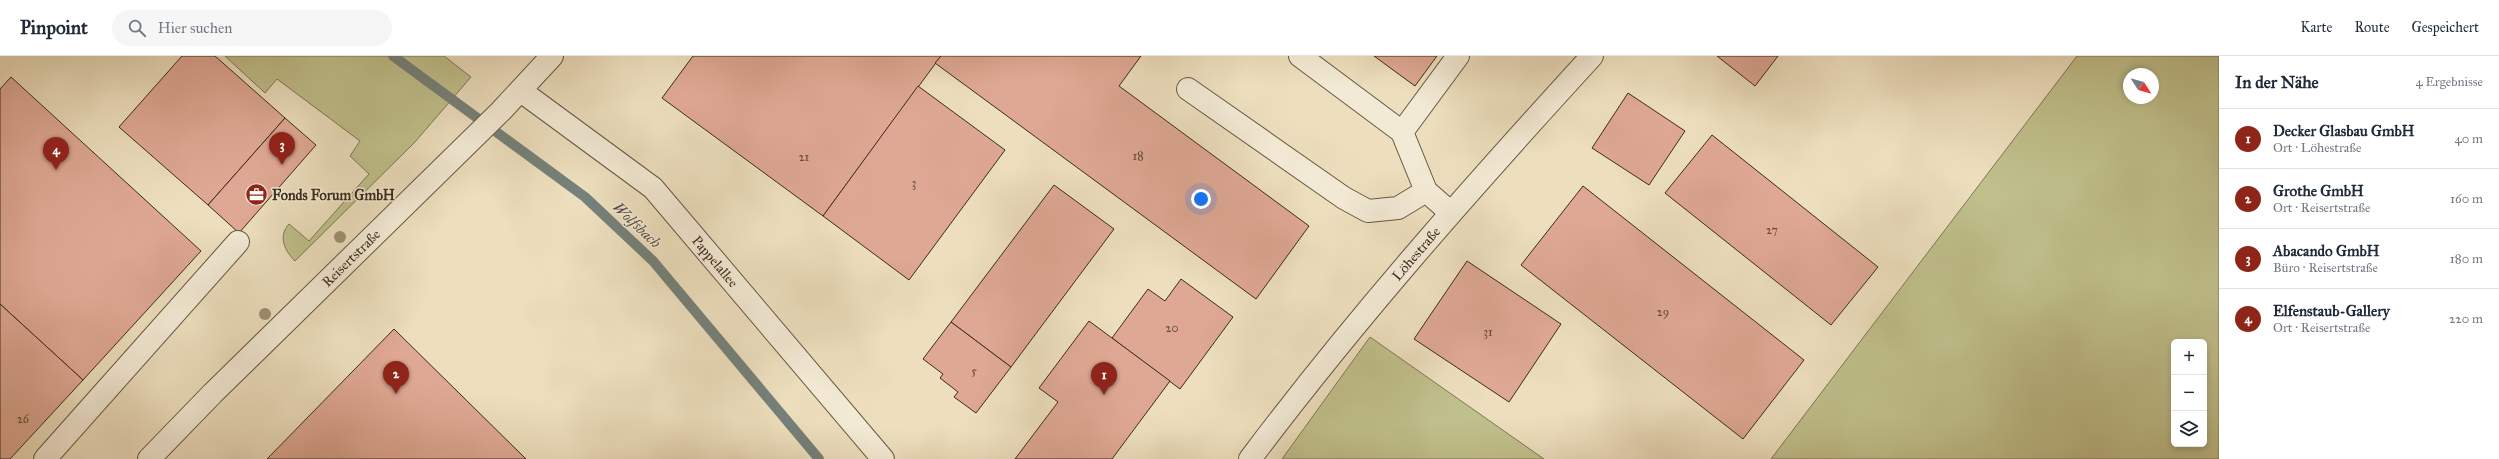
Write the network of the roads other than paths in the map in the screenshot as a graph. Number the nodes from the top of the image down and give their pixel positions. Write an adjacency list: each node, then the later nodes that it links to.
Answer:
1 (552, 56): 6 (street, Reisertstraße)
2 (1300, 56): 7 (street)
3 (1458, 56): 7 (street)
4 (1592, 56): 9 (street, Löhestraße)
5 (1188, 89): 8 (street)
6 (521, 91): 12 (street, Reisertstraße); 13 (street, Pappelallee)
7 (1402, 132): 8 (street)
8 (1426, 191): 9 (street)
9 (1450, 212): 14 (street, Löhestraße)
10 (238, 242): 11 (street)
11 (45, 459)
12 (148, 459)
13 (883, 459)
14 (1250, 459)

